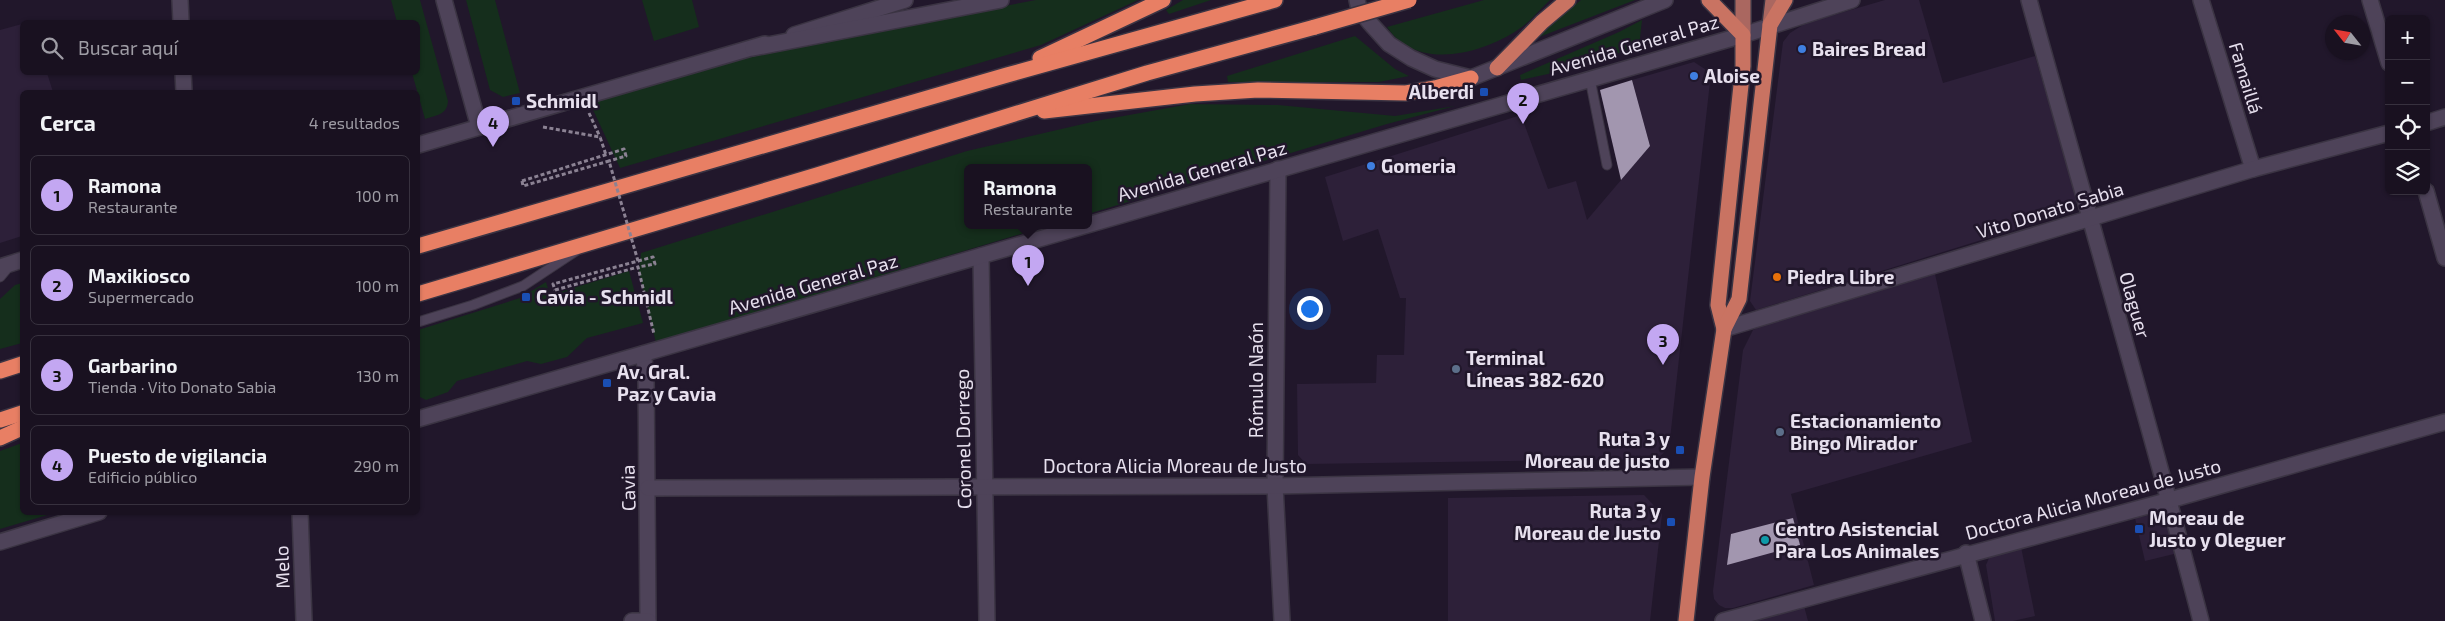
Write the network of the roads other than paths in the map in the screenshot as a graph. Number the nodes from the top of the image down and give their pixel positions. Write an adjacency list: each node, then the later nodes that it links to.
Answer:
1 (180, 0): 19 (street)
2 (444, 0): 33 (street)
3 (905, 0): 22 (street)
4 (1000, 0): 22 (street)
5 (1163, 0): 25 (highway)
6 (1275, 0): 25 (highway)
7 (1357, 0): 27 (street)
8 (1409, 0): 30 (highway, bridge)
9 (1568, 0): 24 (highway)
10 (1665, 0): 24 (street)
11 (1709, 0): 21 (highway)
12 (1743, 0): 21 (main road)
13 (1773, 0): 20 (main road)
14 (1785, 0): 20 (highway)
15 (1852, 0): 20 (street, Avenida General Paz)
16 (2029, 0): 40 (street, Olaguer)
17 (2201, 0): 37 (street, Famaillá)
18 (2370, 0): 23 (street)
19 (181, 20)
20 (1770, 25): 21 (street, Avenida General Paz); 51 (highway)
21 (1743, 35): 28 (street, Avenida General Paz); 51 (highway)
22 (753, 48): 33 (street)
23 (2388, 60)
24 (1498, 68): 27 (street)
25 (1007, 74): 44 (highway)
26 (183, 75): 29 (street)
27 (1471, 78): 30 (highway)
28 (1590, 79): 36 (lane); 38 (street, Avenida General Paz)
29 (184, 90)
30 (1005, 115): 43 (highway)
31 (2445, 118): 32 (street)
32 (2430, 122)
33 (478, 128): 35 (street)
34 (2385, 134): 37 (street, Vito Donato Sabia)
35 (420, 144)
36 (1608, 165)
37 (2253, 169): 40 (street, Vito Donato Sabia)
38 (1278, 170): 41 (street, Avenida General Paz); 64 (street, Rómulo Naón)
39 (2427, 195): 46 (street)
40 (2089, 219): 51 (street, Vito Donato Sabia); 67 (street, Olaguer)
41 (1092, 224)
42 (1074, 229): 45 (street, Avenida General Paz)
43 (586, 244): 49 (highway); 50 (lane)
44 (420, 245)
45 (981, 256): 52 (street, Avenida General Paz); 66 (street, Coronel Dorrego)
46 (2445, 258)
47 (11, 263): 48 (lane)
48 (0, 278)
49 (420, 293)
50 (420, 321)
51 (1724, 329): 63 (highway)
52 (643, 354): 58 (street, Avenida General Paz); 65 (street, Cavia)
53 (20, 358): 54 (highway)
54 (0, 363)
55 (20, 365): 56 (highway)
56 (0, 370)
57 (20, 414): 59 (highway)
58 (420, 418)
59 (0, 420)
60 (2445, 422): 67 (street, Doctora Alicia Moreau de Justo)
61 (20, 429): 62 (highway)
62 (0, 438)
63 (1702, 477): 64 (street, Doctora Alicia Moreau de Justo); 77 (highway)
64 (1275, 486): 66 (street, Doctora Alicia Moreau de Justo); 76 (street, Rómulo Naón)
65 (648, 488): 66 (street, Doctora Alicia Moreau de Justo); 74 (street, Cavia)
66 (983, 488): 75 (street, Coronel Dorrego)
67 (2170, 500): 71 (street, Doctora Alicia Moreau de Justo); 80 (street, Olaguer)
68 (89, 515): 70 (street)
69 (300, 515): 72 (street, Melo)
70 (0, 542)
71 (1966, 553): 78 (street, Doctora Alicia Moreau de Justo); 79 (street)
72 (304, 621)
73 (632, 621): 74 (street)
74 (648, 621)
75 (987, 621)
76 (1282, 621)
77 (1686, 621)
78 (1723, 621)
79 (1983, 621)
80 (2201, 621)

